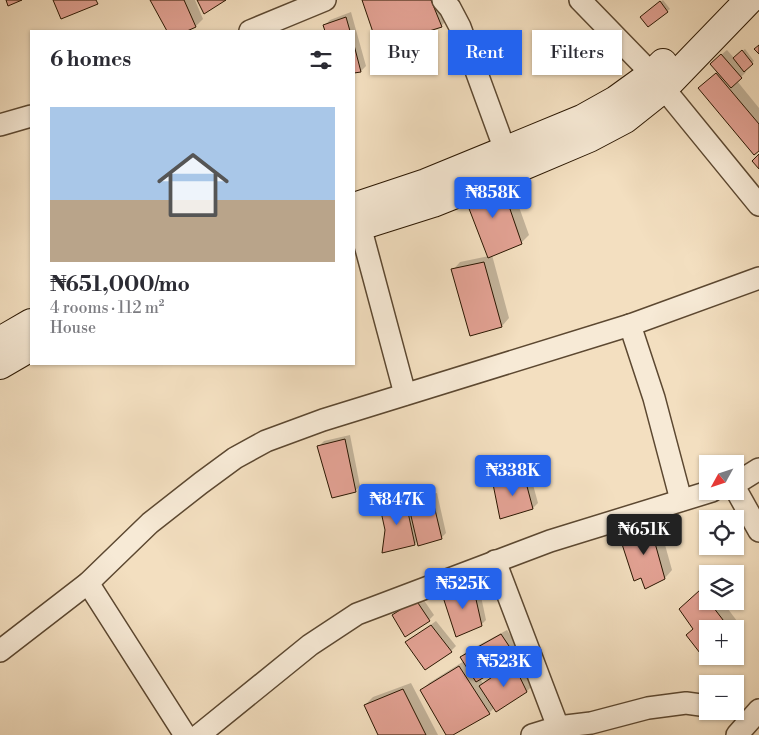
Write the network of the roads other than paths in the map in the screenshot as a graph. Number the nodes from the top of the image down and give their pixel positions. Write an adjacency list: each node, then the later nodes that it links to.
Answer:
1 (325, 0): 6 (street)
2 (443, 0): 11 (street)
3 (580, 0): 7 (street)
4 (724, 0): 7 (main road)
5 (748, 0): 7 (main road)
6 (252, 30)
7 (658, 81): 8 (main road); 12 (street)
8 (620, 109): 11 (main road); 13 (main road)
9 (30, 116): 10 (street)
10 (0, 125)
11 (505, 150): 13 (main road)
12 (759, 204)
13 (356, 221): 20 (street)
14 (759, 278): 16 (street)
15 (30, 324): 17 (main road)
16 (630, 325): 20 (street); 24 (street)
17 (0, 341)
18 (30, 348): 19 (main road)
19 (0, 365)
20 (405, 394): 28 (street)
21 (759, 469): 22 (street)
22 (744, 478)
23 (699, 495): 24 (street)
24 (681, 500): 27 (street)
25 (742, 500): 26 (street)
26 (759, 531)
27 (495, 561): 33 (street); 35 (street)
28 (88, 583): 29 (street); 34 (street)
29 (0, 651)
30 (699, 705): 33 (street)
31 (744, 709): 32 (street)
32 (758, 710): 37 (street)
33 (558, 727): 36 (street)
34 (185, 735)
35 (199, 735)
36 (532, 735)
37 (737, 735)

